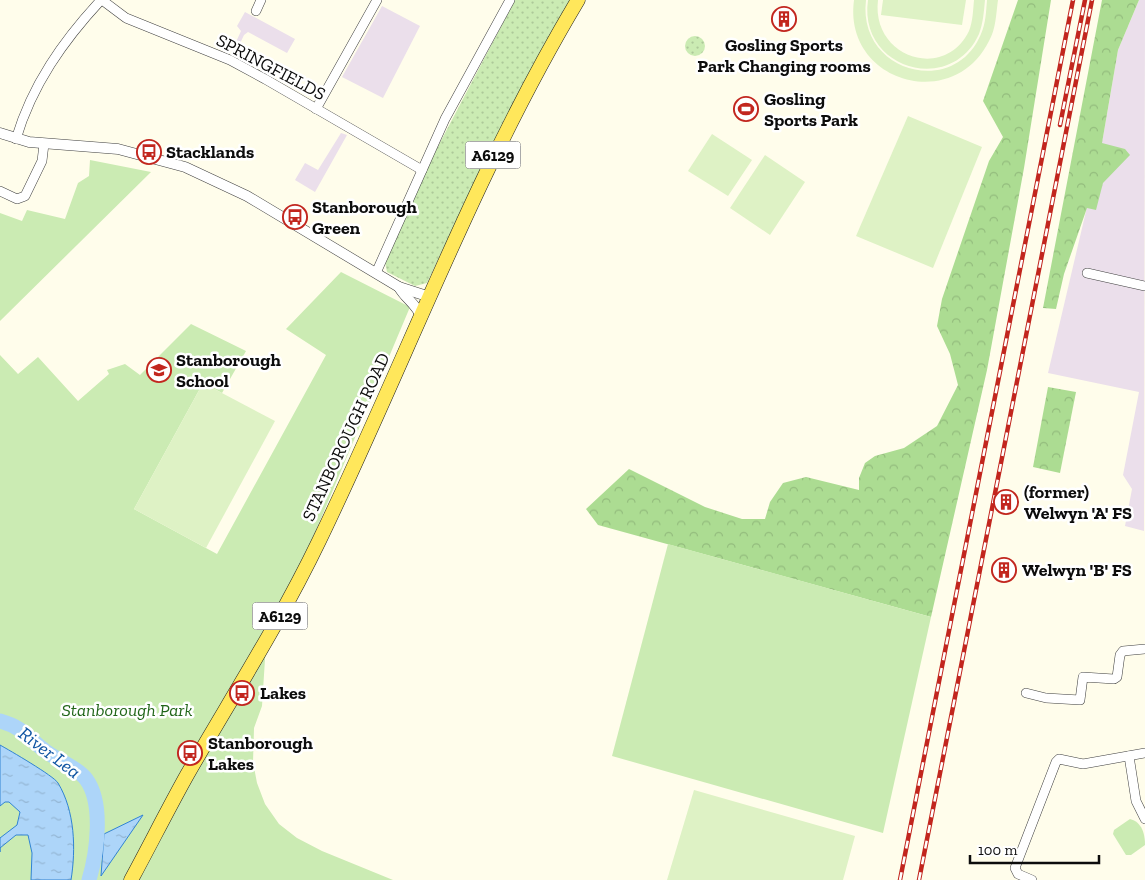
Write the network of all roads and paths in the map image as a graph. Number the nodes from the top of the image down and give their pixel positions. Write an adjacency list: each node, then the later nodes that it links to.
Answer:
1 (101, 0): 7 (street, SPRINGFIELDS); 9 (street)
2 (261, 0): 6 (street)
3 (377, 0): 7 (street)
4 (510, 0): 11 (street)
5 (578, 0): 17 (main road, STANBOROUGH ROAD / A6129)
6 (256, 12)
7 (316, 109): 11 (street, SPRINGFIELDS)
8 (0, 133): 9 (street)
9 (16, 139): 10 (street)
10 (44, 144): 12 (street); 13 (street)
11 (422, 170): 13 (street)
12 (0, 191)
13 (376, 273): 16 (street)
14 (1087, 273): 15 (street)
15 (1145, 286)
16 (399, 287): 17 (street); 18 (street)
17 (430, 297): 18 (main road, STANBOROUGH ROAD / A6129)
18 (422, 316): 24 (main road, STANBOROUGH ROAD / A6129)
19 (1145, 649): 20 (street)
20 (1026, 693)
21 (1145, 753): 22 (street)
22 (1129, 756): 23 (street); 25 (street)
23 (1145, 819)
24 (131, 880)
25 (1032, 880)

